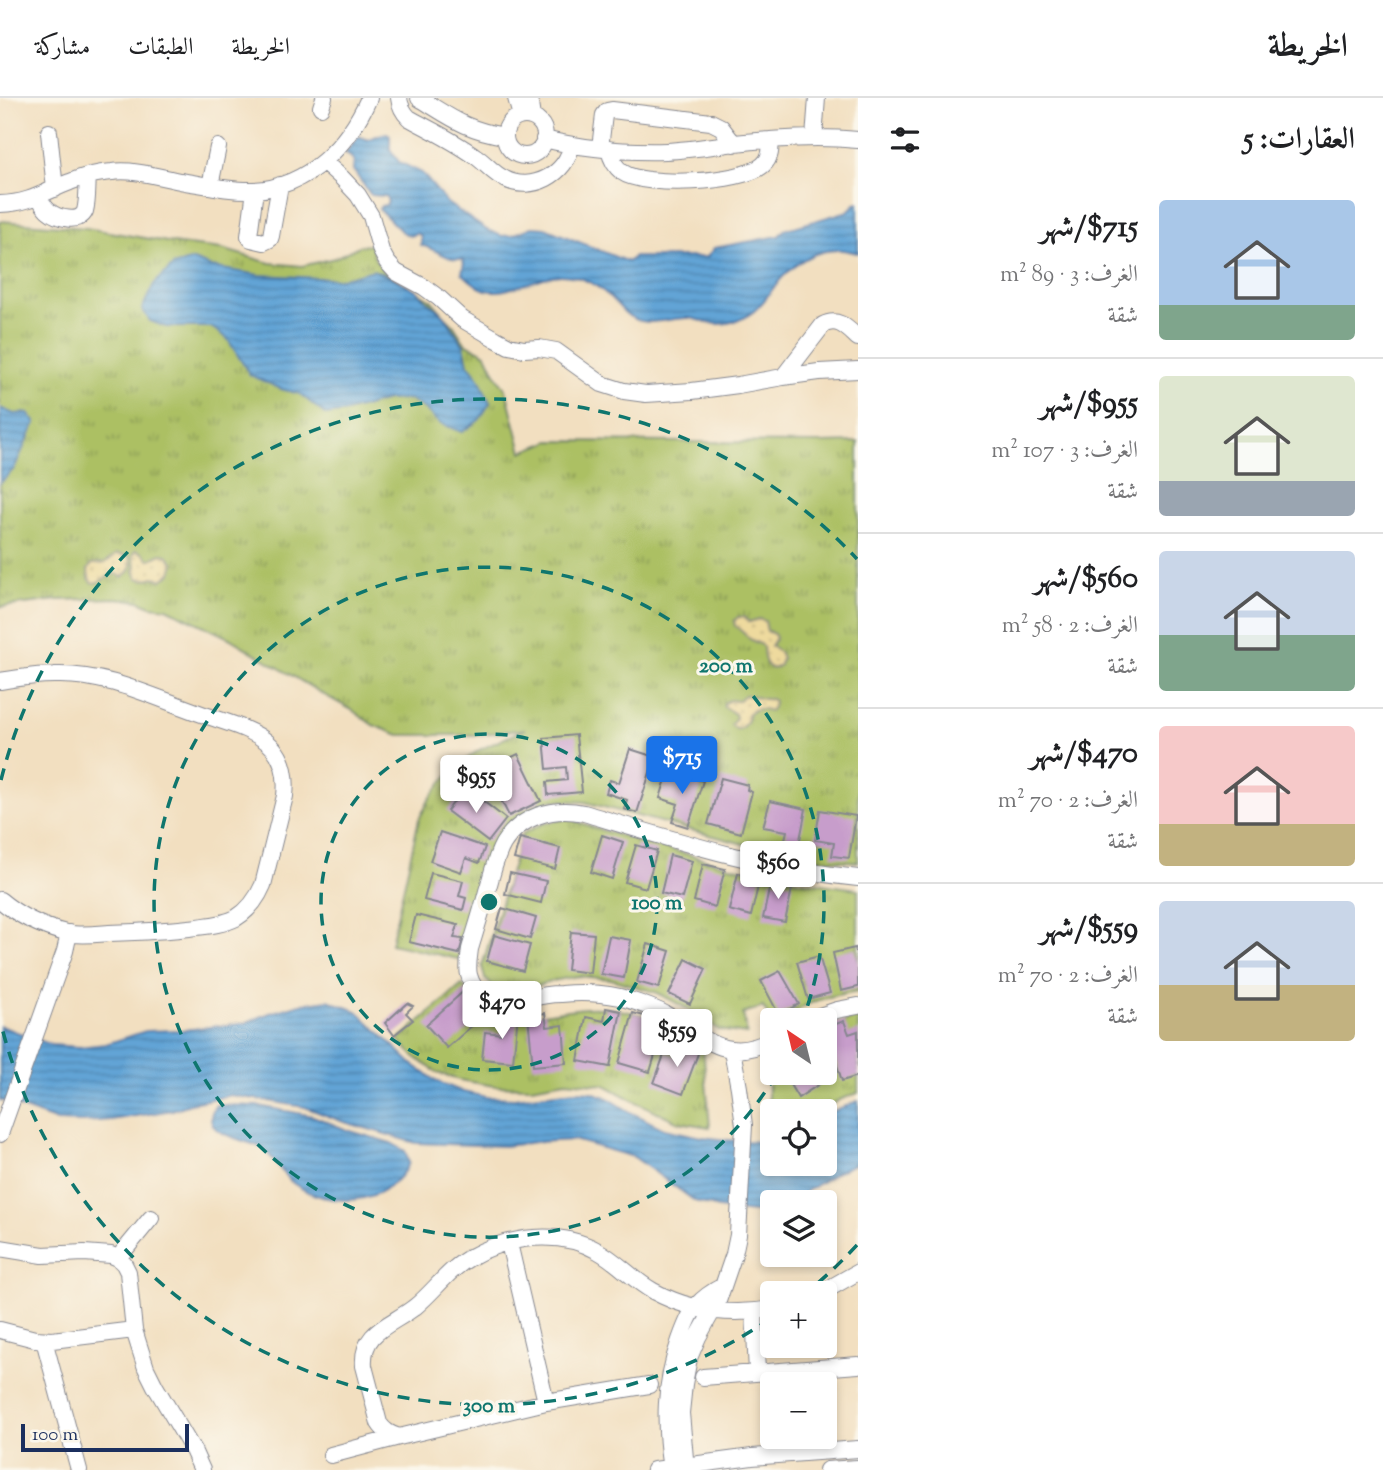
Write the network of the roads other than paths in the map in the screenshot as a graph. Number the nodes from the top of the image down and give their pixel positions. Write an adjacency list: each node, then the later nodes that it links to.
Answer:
1 (369, 98): 18 (street)
2 (399, 98): 15 (street)
3 (419, 98): 9 (street)
4 (516, 98): 7 (street)
5 (529, 98): 7 (street)
6 (817, 98): 10 (street)
7 (526, 117): 9 (street); 11 (street)
8 (48, 132): 22 (street)
9 (505, 136): 11 (street)
10 (814, 138): 12 (street); 13 (street)
11 (544, 139): 15 (street)
12 (769, 140): 14 (street); 17 (street)
13 (858, 141)
14 (734, 144): 17 (street); 17 (street)
15 (571, 145): 17 (street)
16 (218, 147): 21 (street)
17 (605, 149)
18 (324, 162): 20 (street); 28 (street)
19 (88, 176): 21 (street); 22 (street); 24 (street)
20 (280, 185): 23 (street); 23 (street)
21 (211, 186): 23 (street)
22 (55, 189): 24 (street)
23 (255, 190)
24 (39, 197): 25 (street)
25 (0, 204)
26 (858, 338): 28 (street)
27 (858, 370): 28 (street)
28 (783, 377)
29 (0, 681): 32 (street)
30 (858, 878): 36 (street)
31 (0, 900): 32 (street)
32 (69, 933): 37 (street)
33 (858, 1006): 34 (street)
34 (837, 1010)
35 (760, 1044): 36 (street)
36 (732, 1050): 43 (street)
37 (0, 1134)
38 (151, 1218): 41 (street)
39 (509, 1243): 45 (street); 56 (street); 57 (street)
40 (0, 1248): 41 (street)
41 (118, 1258): 50 (street)
42 (858, 1272): 44 (street)
43 (725, 1279): 45 (street); 46 (street)
44 (837, 1284)
45 (694, 1308): 46 (street); 61 (street)
46 (713, 1311): 48 (street); 61 (street)
47 (760, 1311): 48 (street)
48 (754, 1312): 53 (street)
49 (0, 1330): 51 (street)
50 (134, 1330): 51 (street); 63 (street)
51 (44, 1340): 62 (street)
52 (858, 1365): 53 (street)
53 (757, 1372): 54 (street)
54 (703, 1377)
55 (649, 1385): 56 (street)
56 (547, 1402): 57 (street)
57 (399, 1437): 59 (street)
58 (858, 1449): 61 (street)
59 (331, 1455)
60 (858, 1468): 64 (street)
61 (673, 1469)
62 (79, 1470)
63 (202, 1470)
64 (827, 1470)

